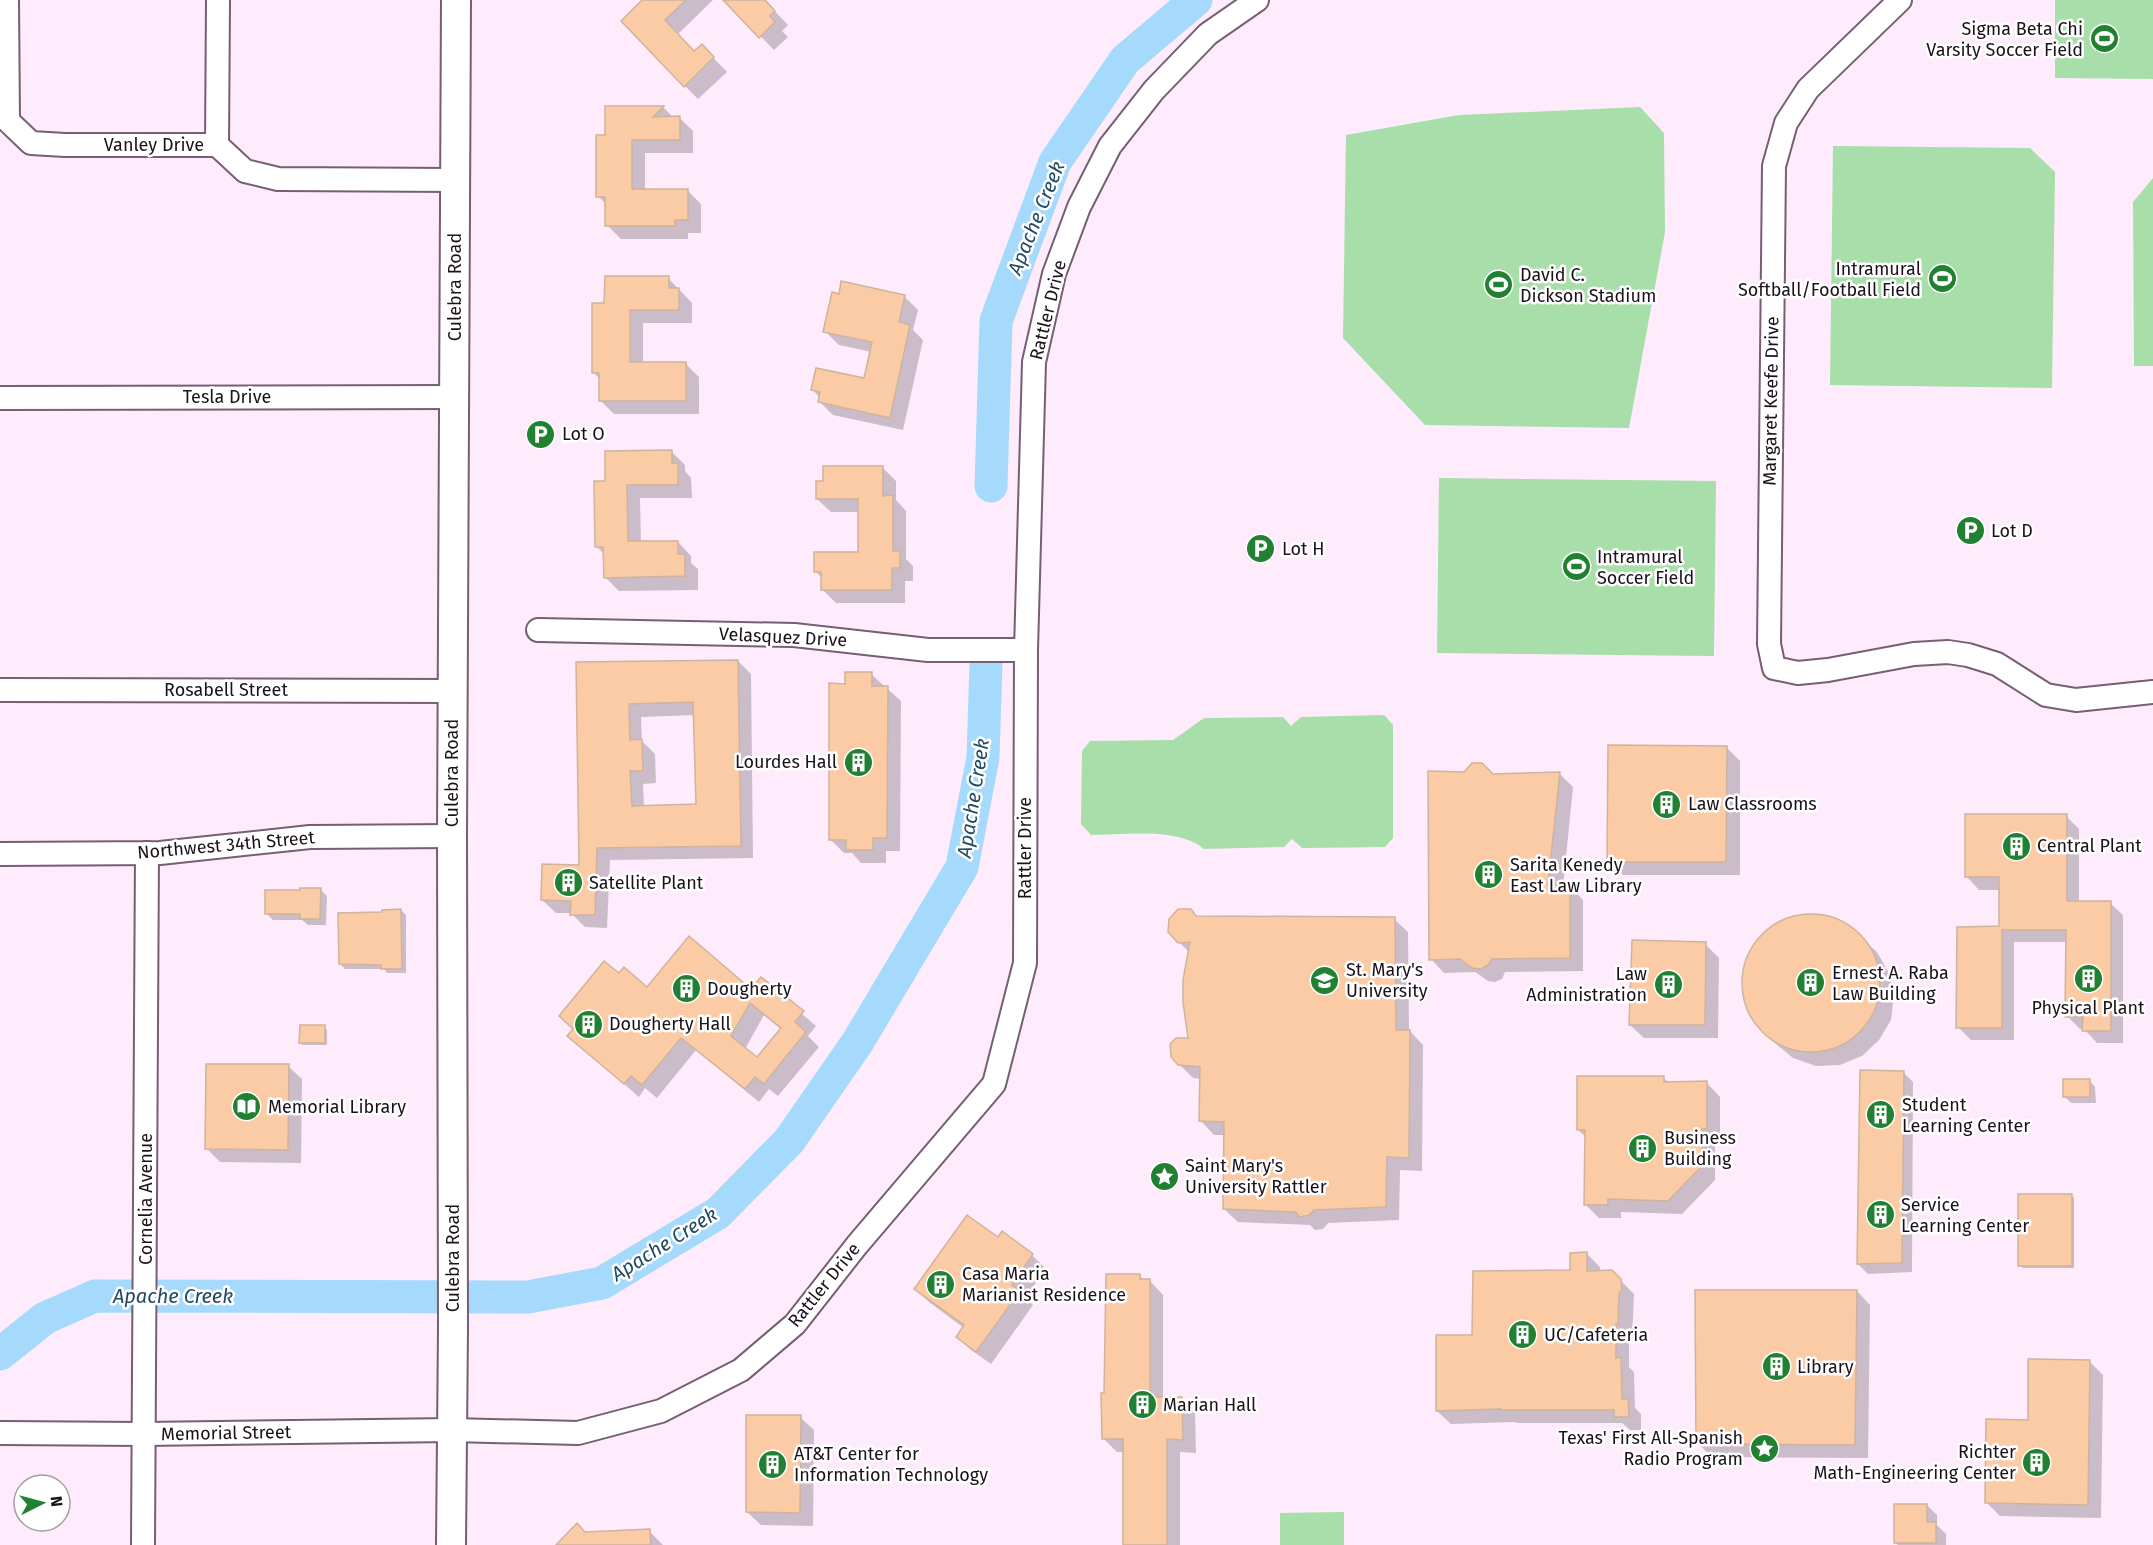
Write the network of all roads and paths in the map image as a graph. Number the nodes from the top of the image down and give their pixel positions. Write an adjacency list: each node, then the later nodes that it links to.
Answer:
1 (8, 0): 6 (street, Vanley Drive)
2 (218, 0): 6 (street)
3 (456, 0): 7 (main road, Culebra Road)
4 (1257, 0): 11 (street, Rattler Drive)
5 (1900, 0): 14 (street, Margaret Keefe Drive)
6 (218, 146): 7 (street, Vanley Drive)
7 (455, 180): 8 (main road, Culebra Road)
8 (455, 397): 9 (street, Tesla Drive); 13 (main road, Culebra Road)
9 (0, 398)
10 (538, 630): 11 (street, Velasquez Drive)
11 (1026, 650): 18 (street, Rattler Drive)
12 (0, 690): 13 (street, Rosabell Street)
13 (452, 691): 15 (main road, Culebra Road)
14 (2153, 692)
15 (452, 836): 16 (street, Northwest 34th Street); 18 (main road, Culebra Road)
16 (147, 853): 17 (street, Northwest 34th Street); 20 (street, Cornelia Avenue)
17 (0, 854)
18 (452, 1430): 20 (street, Memorial Street); 22 (main road, Culebra Road)
19 (0, 1433): 20 (street, Memorial Street)
20 (144, 1434): 21 (street, Cornelia Avenue)
21 (143, 1545)
22 (452, 1545)

